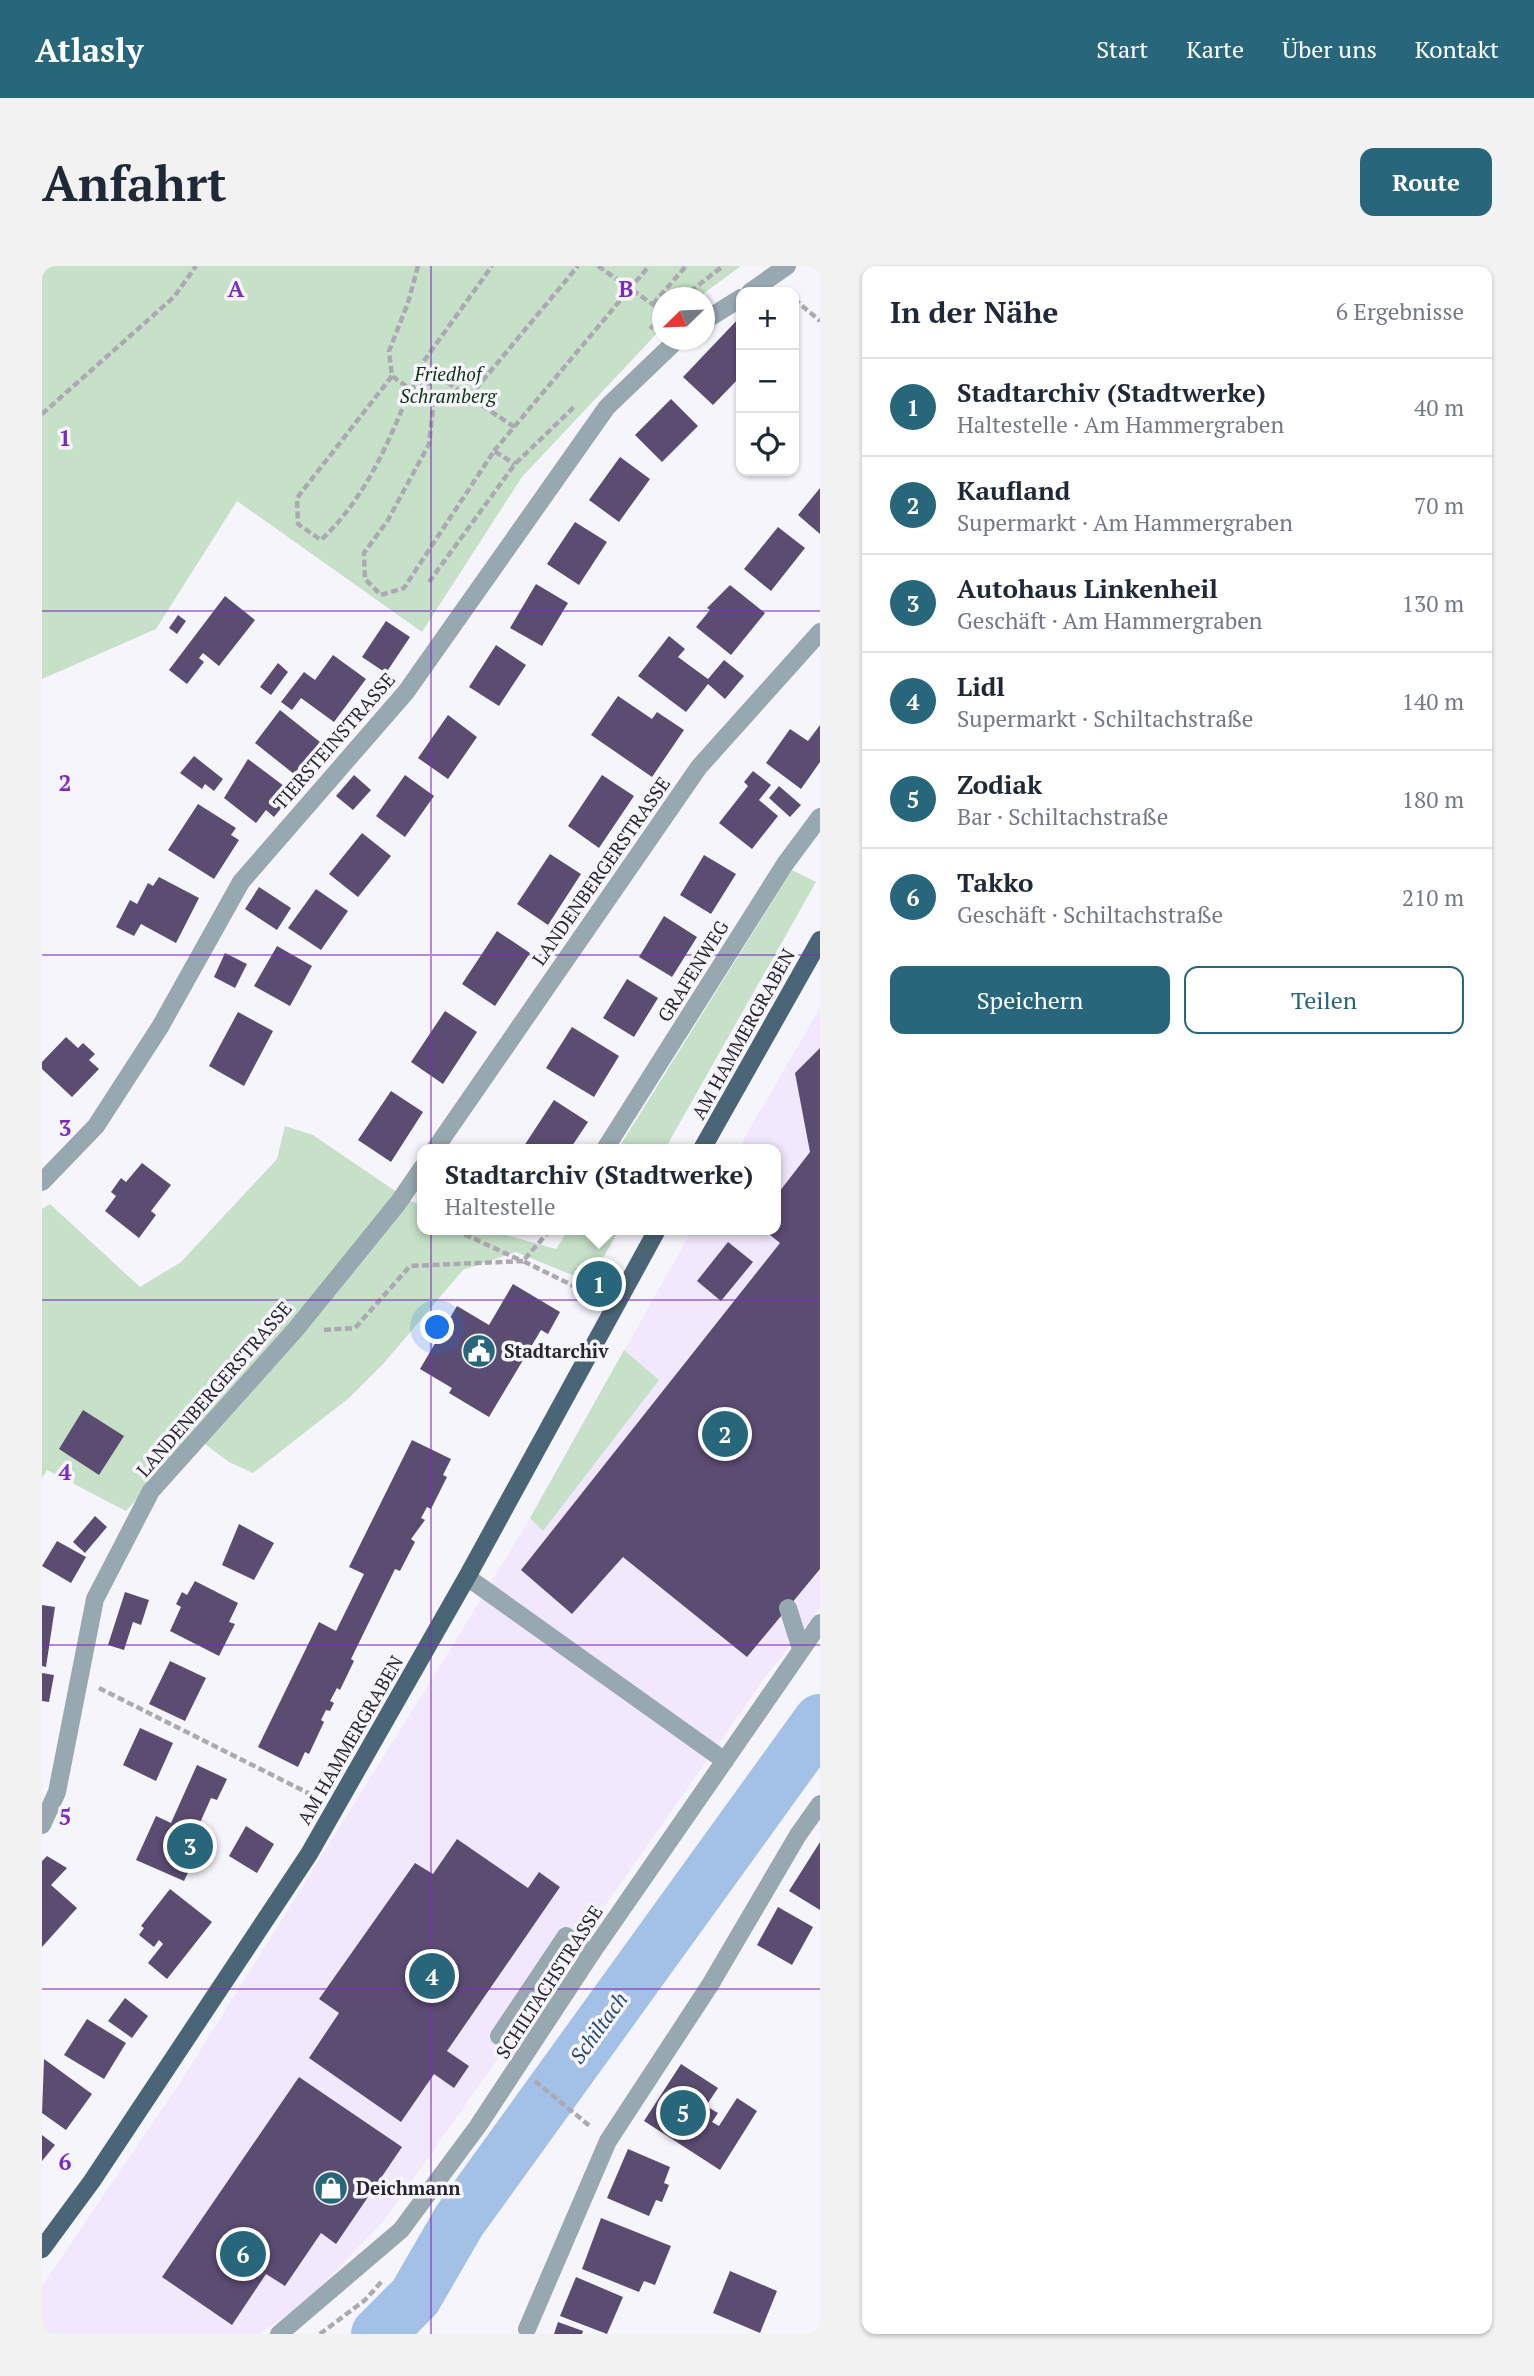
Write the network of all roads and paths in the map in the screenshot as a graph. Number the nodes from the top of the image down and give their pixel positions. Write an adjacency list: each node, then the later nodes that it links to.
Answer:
1 (196, 266): 28 (path)
2 (418, 266): 23 (path)
3 (492, 266): 22 (path)
4 (578, 266): 26 (path)
5 (597, 266): 13 (path)
6 (649, 266): 13 (path)
7 (686, 266): 10 (path)
8 (723, 266): 11 (path)
9 (786, 266): 12 (street)
10 (668, 287)
11 (696, 287)
12 (757, 287)
13 (631, 289): 15 (path); 29 (path)
14 (736, 301): 17 (street)
15 (652, 303)
16 (799, 303): 18 (path)
17 (715, 315)
18 (820, 321)
19 (652, 326): 20 (path)
20 (645, 334)
21 (667, 350): 40 (street, TIERSTEINSTRASSE)
22 (421, 365): 24 (path); 26 (path)
23 (392, 376): 25 (path); 25 (path)
24 (428, 379): 25 (path); 30 (path)
25 (410, 389)
26 (469, 397): 29 (path)
27 (583, 399): 31 (path)
28 (42, 415)
29 (516, 428): 30 (path)
30 (494, 451): 31 (path)
31 (516, 464): 32 (path)
32 (429, 582)
33 (820, 632): 36 (street, LANDENBERGERSTRASSE)
34 (820, 817): 37 (street, GRAFENWEG)
35 (820, 940): 38 (main road, AM HAMMERGRABEN)
36 (438, 1144)
37 (608, 1144)
38 (705, 1144)
39 (417, 1175): 51 (street, LANDENBERGERSTRASSE)
40 (42, 1182)
41 (466, 1235): 44 (path)
42 (546, 1235): 44 (path)
43 (654, 1235): 45 (main road, AM HAMMERGRABEN)
44 (523, 1261): 45 (path); 46 (path)
45 (615, 1306): 47 (main road, AM HAMMERGRABEN)
46 (355, 1328)
47 (467, 1577): 52 (street); 54 (main road, AM HAMMERGRABEN)
48 (788, 1608): 50 (street)
49 (820, 1623): 50 (street, SCHILTACHSTRASSE)
50 (801, 1649): 52 (street, SCHILTACHSTRASSE)
51 (77, 1679): 54 (path); 55 (street, LANDENBERGERSTRASSE)
52 (725, 1761): 56 (street, SCHILTACHSTRASSE)
53 (820, 1804): 61 (street)
54 (335, 1808): 60 (main road, AM HAMMERGRABEN)
55 (42, 1825)
56 (591, 1954): 57 (street); 62 (street, SCHILTACHSTRASSE)
57 (499, 2036)
58 (538, 2083): 59 (path)
59 (584, 2122)
60 (42, 2249)
61 (527, 2329)
62 (279, 2334)

